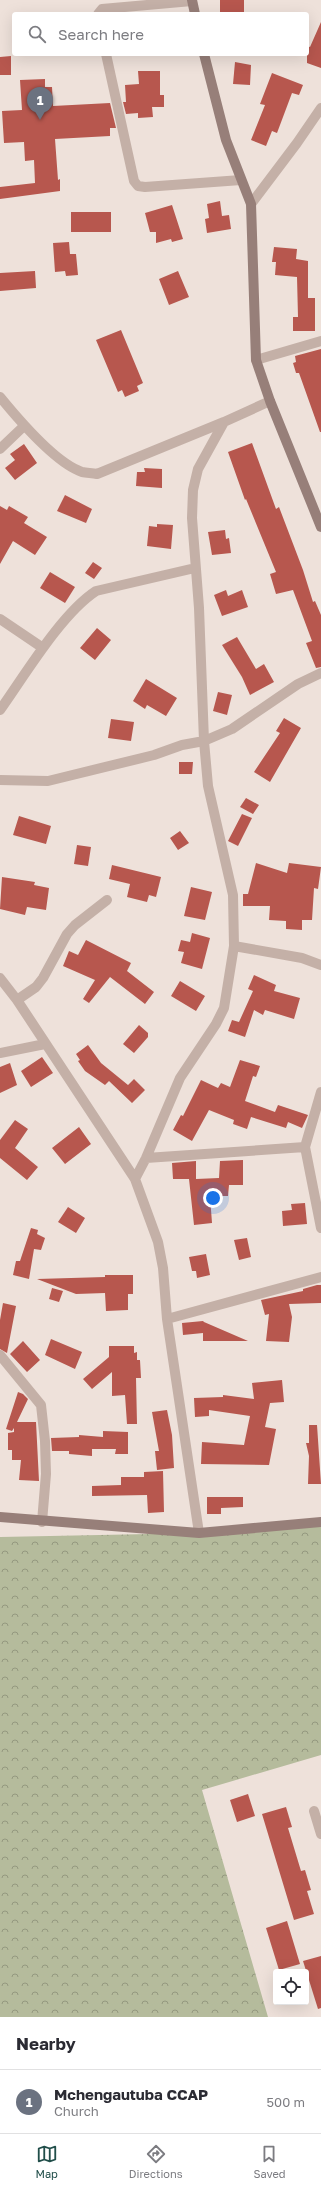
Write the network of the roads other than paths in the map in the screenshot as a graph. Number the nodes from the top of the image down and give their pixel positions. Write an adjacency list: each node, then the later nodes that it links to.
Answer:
1 (192, 1): 2 (street); 3 (street)
2 (100, 12)
3 (195, 12)
4 (106, 56): 7 (street)
5 (205, 56): 7 (street)
6 (321, 108): 8 (street)
7 (241, 180): 8 (street)
8 (251, 204): 10 (street)
9 (321, 341): 10 (street)
10 (256, 360): 12 (street)
11 (0, 397): 14 (street)
12 (270, 401): 13 (street); 16 (street)
13 (224, 422): 14 (street); 17 (street)
14 (24, 426): 15 (street)
15 (0, 449)
16 (321, 527)
17 (195, 568): 19 (street); 22 (street)
18 (0, 619): 19 (street)
19 (43, 648): 21 (street)
20 (321, 673): 22 (street)
21 (0, 710)
22 (204, 741): 23 (street); 25 (street)
23 (0, 780)
24 (107, 900): 28 (street)
25 (234, 946): 26 (street); 33 (street)
26 (321, 965)
27 (0, 978): 28 (street)
28 (17, 1000): 29 (street)
29 (45, 1044): 30 (street); 34 (street)
30 (0, 1053)
31 (321, 1092): 32 (street)
32 (305, 1147): 33 (street); 35 (street)
33 (146, 1158): 34 (street)
34 (135, 1179): 37 (street)
35 (321, 1228)
36 (321, 1277): 37 (street)
37 (167, 1319): 42 (street)
38 (0, 1355): 40 (street)
39 (0, 1517): 40 (street)
40 (42, 1522): 42 (street)
41 (321, 1522): 42 (street)
42 (199, 1533)
43 (314, 1810): 44 (street)
44 (321, 1834)

